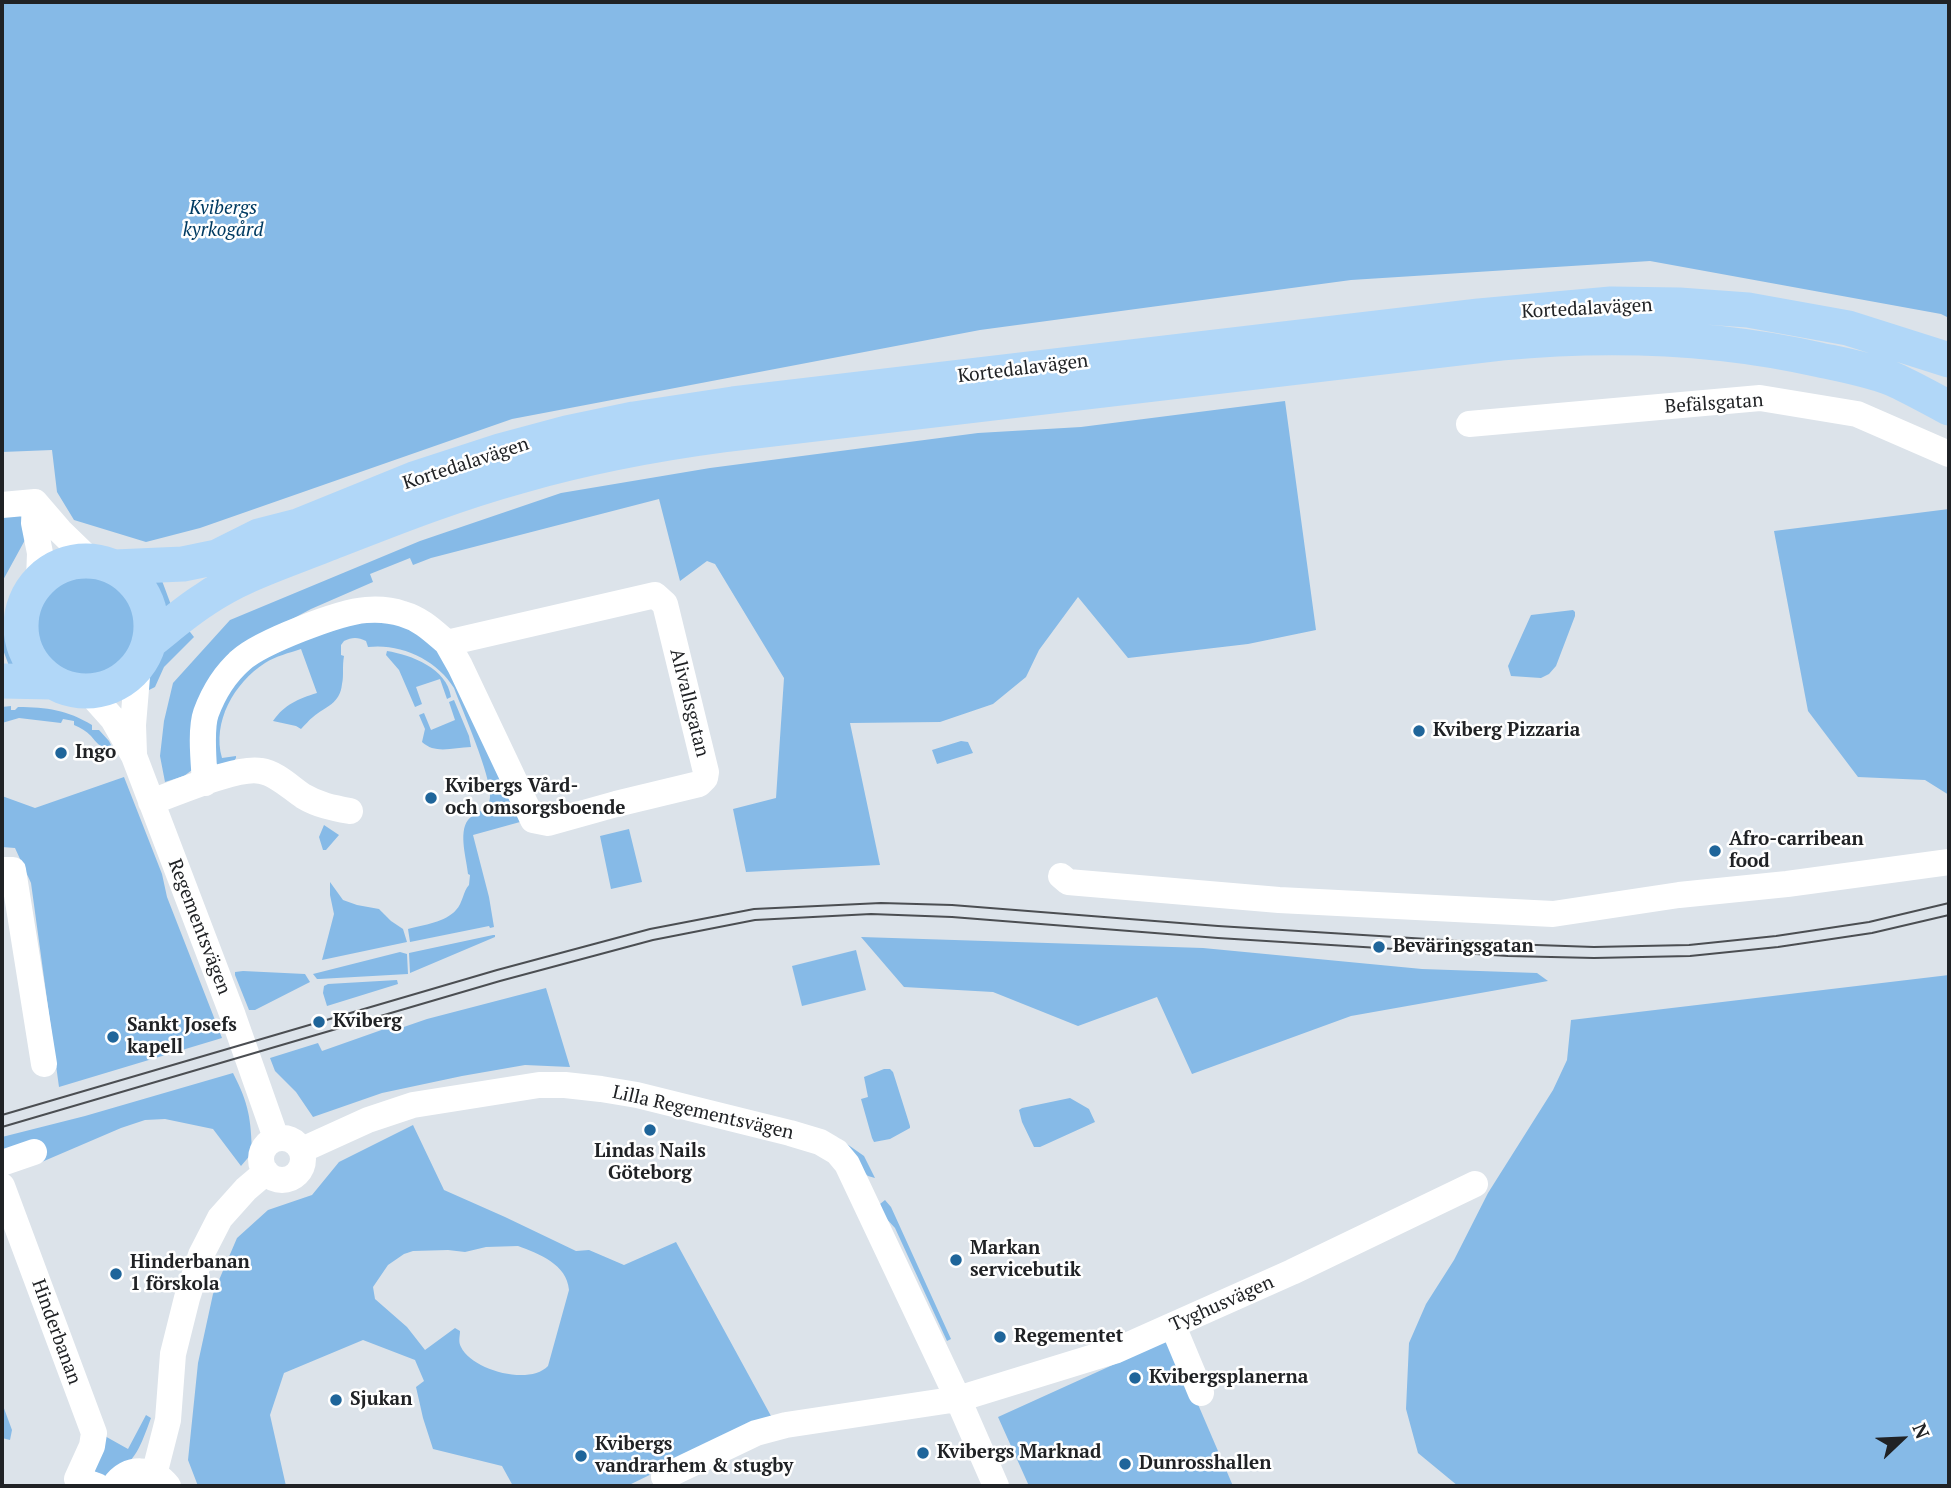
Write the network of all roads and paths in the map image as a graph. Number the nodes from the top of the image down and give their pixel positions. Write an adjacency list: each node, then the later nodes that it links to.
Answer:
1 (1949, 360): 7 (main road, Kortedalavägen)
2 (1949, 408): 10 (main road, Kortedalavägen)
3 (1469, 424): 4 (street, Befälsgatan)
4 (1949, 454)
5 (35, 502): 6 (street); 7 (street); 8 (street)
6 (2, 505)
7 (103, 564): 8 (main road, Kortedalavägen); 10 (main road)
8 (22, 601): 12 (main road)
9 (447, 643): 9 (street, Alivallsgatan); 15 (street, Alivallsgatan)
10 (144, 654): 13 (main road, Kortedalavägen); 14 (street, Regementsvägen)
11 (2, 681): 12 (main road)
12 (53, 682): 13 (main road)
13 (88, 691): 14 (street, Regementsvägen)
14 (134, 756): 16 (street, Regementsvägen)
15 (205, 783): 16 (street); 17 (street)
16 (151, 802): 22 (street, Regementsvägen)
17 (350, 811)
18 (1949, 862): 20 (street)
19 (2, 870): 21 (street)
20 (1061, 876)
21 (44, 1064)
22 (276, 1138): 23 (street); 26 (street)
23 (302, 1150): 26 (street); 31 (street, Lilla Regementsvägen)
24 (34, 1152): 25 (street)
25 (2, 1163)
26 (266, 1172): 33 (street)
27 (1475, 1184): 29 (street, Tyghusvägen)
28 (2, 1186): 34 (street, Hinderbanan)
29 (1173, 1326): 30 (street); 31 (street, Tyghusvägen)
30 (1201, 1393)
31 (958, 1399): 32 (street); 36 (street, Lilla Regementsvägen)
32 (664, 1477)
33 (160, 1480): 35 (street)
34 (82, 1484)
35 (114, 1486)
36 (996, 1486)

